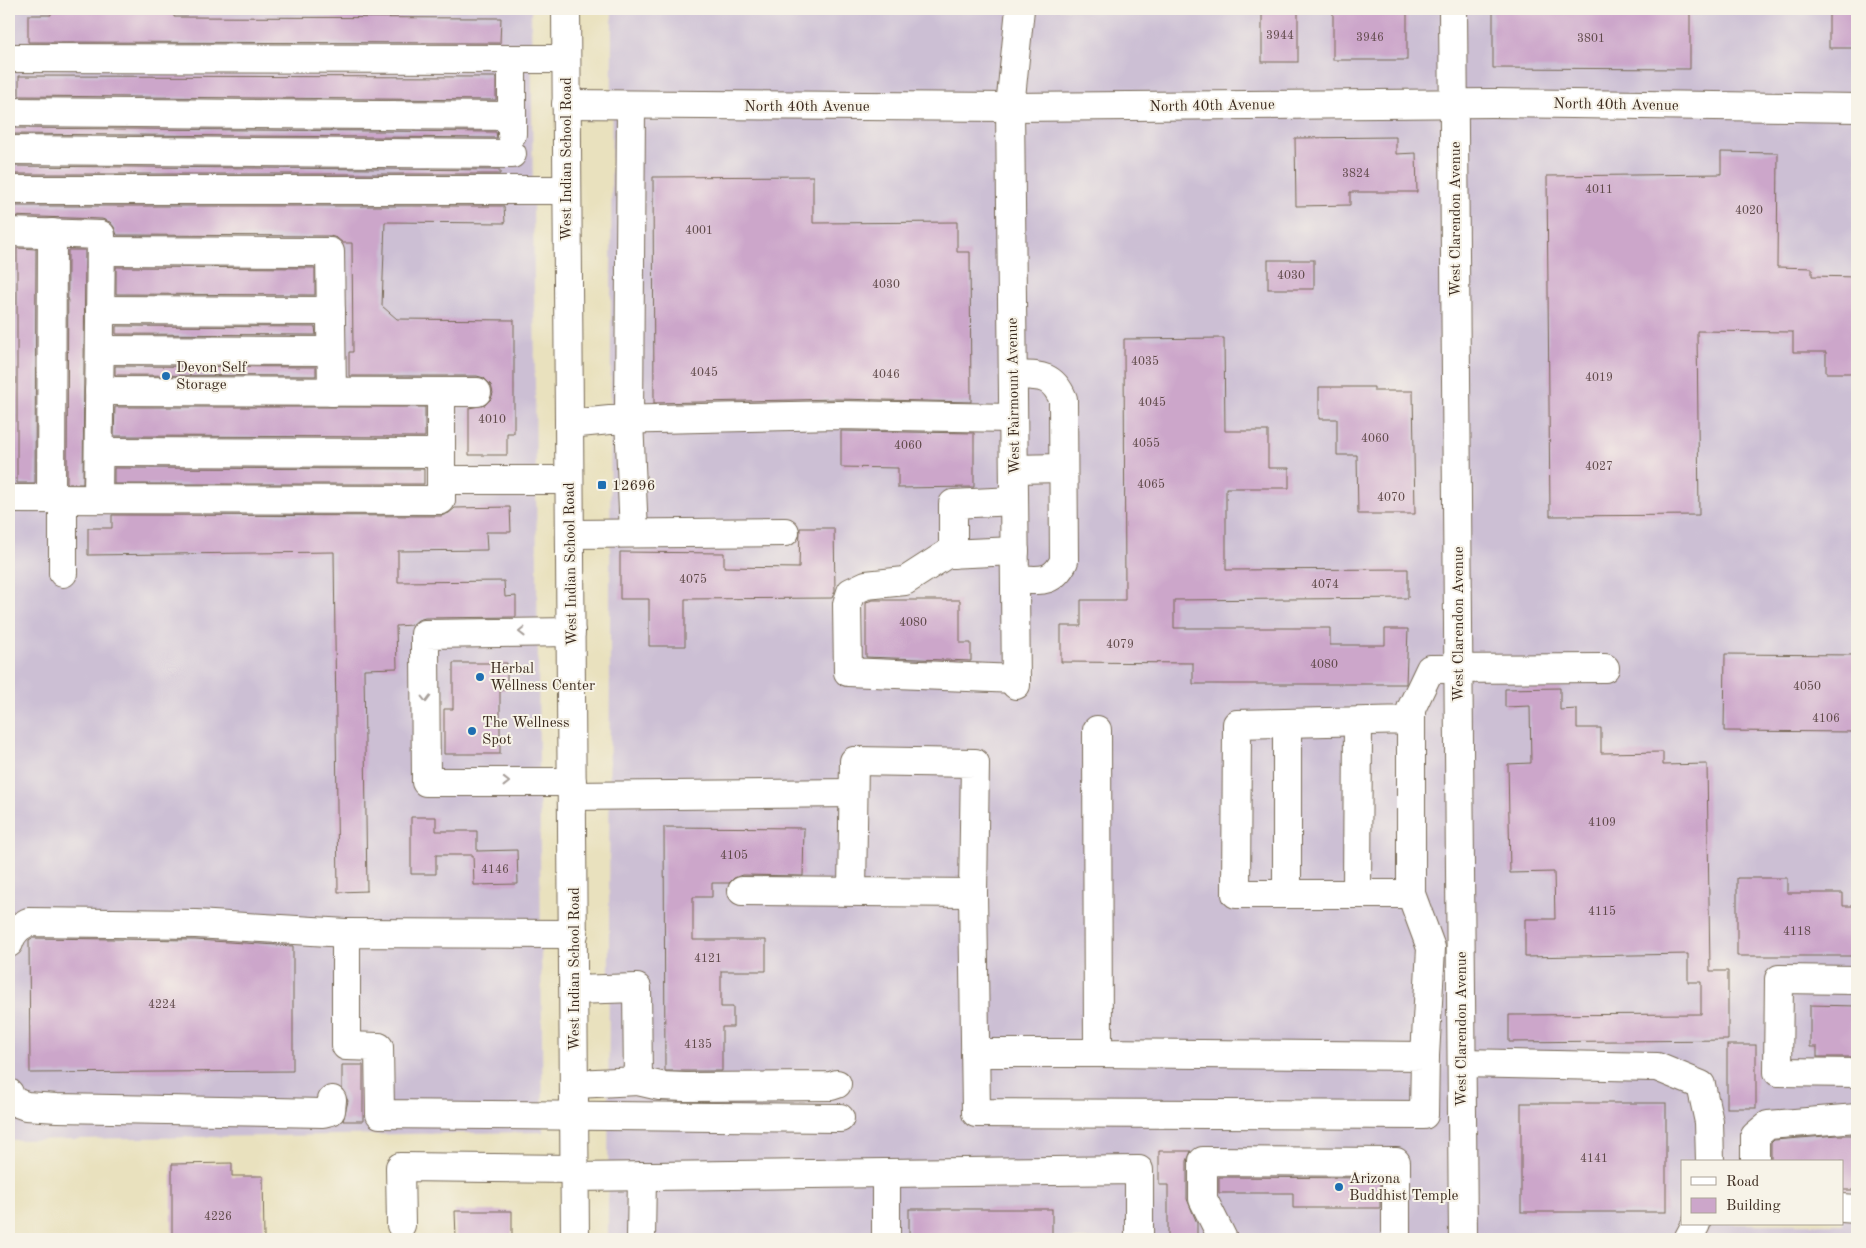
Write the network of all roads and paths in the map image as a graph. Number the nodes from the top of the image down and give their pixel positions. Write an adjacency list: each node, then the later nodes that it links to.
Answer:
1 (566, 9): 6 (street, West Indian School Road)
2 (1020, 9): 10 (street, West Fairmount Avenue)
3 (1453, 9): 7 (street, West Clarendon Avenue)
4 (9, 58): 5 (street)
5 (512, 59): 6 (street); 13 (street)
6 (566, 59): 8 (street, West Indian School Road)
7 (1454, 102): 10 (street, North 40th Avenue); 11 (street, North 40th Avenue); 53 (street, West Clarendon Avenue)
8 (566, 104): 9 (street, North 40th Avenue); 18 (street, West Indian School Road)
9 (631, 105): 10 (street, North 40th Avenue); 32 (street)
10 (1010, 107): 26 (street, West Fairmount Avenue)
11 (1857, 108)
12 (9, 112): 13 (street)
13 (512, 116): 15 (street)
14 (9, 150): 15 (street)
15 (512, 154): 17 (street)
16 (9, 190): 17 (street)
17 (512, 190): 18 (street)
18 (567, 190): 33 (street, West Indian School Road)
19 (9, 232): 20 (street)
20 (52, 233): 21 (street); 41 (street)
21 (101, 251): 22 (street); 23 (street)
22 (100, 310): 23 (street); 24 (street)
23 (331, 311): 25 (street)
24 (100, 350): 25 (street); 27 (street)
25 (331, 351): 28 (street)
26 (1013, 375): 31 (street, West Fairmount Avenue); 36 (street)
27 (99, 391): 28 (street); 34 (street)
28 (332, 392): 29 (street)
29 (441, 392): 30 (street); 35 (street)
30 (477, 392)
31 (1013, 418): 32 (street); 37 (street, West Fairmount Avenue)
32 (629, 420): 33 (street); 46 (street)
33 (569, 424): 39 (street, West Indian School Road)
34 (99, 452): 35 (street); 42 (street)
35 (441, 453): 38 (street)
36 (1063, 468): 37 (street); 50 (street)
37 (1014, 469): 43 (street, West Fairmount Avenue)
38 (441, 480): 39 (street); 42 (street)
39 (569, 480): 45 (street, West Indian School Road)
40 (9, 499): 41 (street)
41 (57, 499): 42 (street); 49 (street)
42 (98, 499)
43 (1014, 501): 47 (street, West Fairmount Avenue); 48 (street)
44 (785, 532): 46 (street)
45 (570, 534): 46 (street); 51 (street, West Indian School Road)
46 (634, 534)
47 (1015, 551): 48 (street); 50 (street, West Fairmount Avenue)
48 (954, 554): 50 (street, West Fairmount Avenue)
49 (63, 573)
50 (1015, 579)
51 (571, 632): 58 (street, West Indian School Road); 58 (street, one-way to 58)
52 (1605, 668): 53 (street)
53 (1458, 669): 54 (street); 74 (street, West Clarendon Avenue)
54 (1411, 720): 55 (street); 65 (street)
55 (1358, 722): 56 (street); 64 (street)
56 (1287, 723): 63 (street); 63 (street)
57 (1097, 730): 71 (street)
58 (572, 789): 59 (street); 67 (street, West Indian School Road)
59 (853, 793): 61 (street); 62 (street)
60 (742, 891): 61 (street)
61 (852, 891): 62 (street)
62 (973, 893): 72 (street)
63 (1287, 894): 64 (street)
64 (1357, 894): 65 (street)
65 (1411, 894): 73 (street)
66 (346, 933): 67 (street); 68 (street); 81 (street)
67 (574, 934): 70 (street, West Indian School Road)
68 (9, 943)
69 (1857, 980): 75 (street)
70 (574, 990): 76 (street); 77 (street, West Indian School Road)
71 (1098, 1053): 72 (street); 73 (street)
72 (975, 1054): 73 (street)
73 (1425, 1056)
74 (1462, 1063): 84 (street); 99 (street, West Clarendon Avenue)
75 (1857, 1073)
76 (638, 1081): 77 (street); 78 (street)
77 (574, 1084): 81 (street, West Indian School Road)
78 (837, 1084)
79 (9, 1093): 80 (street)
80 (332, 1100)
81 (574, 1117): 82 (street); 86 (street, West Indian School Road)
82 (840, 1118)
83 (1857, 1118): 85 (street)
84 (1710, 1160)
85 (1755, 1160)
86 (575, 1173): 88 (street); 91 (street); 93 (street, West Indian School Road)
87 (886, 1173): 88 (street); 95 (street); 96 (street)
88 (642, 1176): 94 (street)
89 (1844, 1208): 90 (street)
90 (1857, 1209)
91 (401, 1225)
92 (1695, 1226): 100 (street)
93 (575, 1239)
94 (641, 1239)
95 (886, 1239)
96 (1139, 1239)
97 (1223, 1239): 98 (street)
98 (1396, 1239)
99 (1463, 1239)
100 (1688, 1239)

